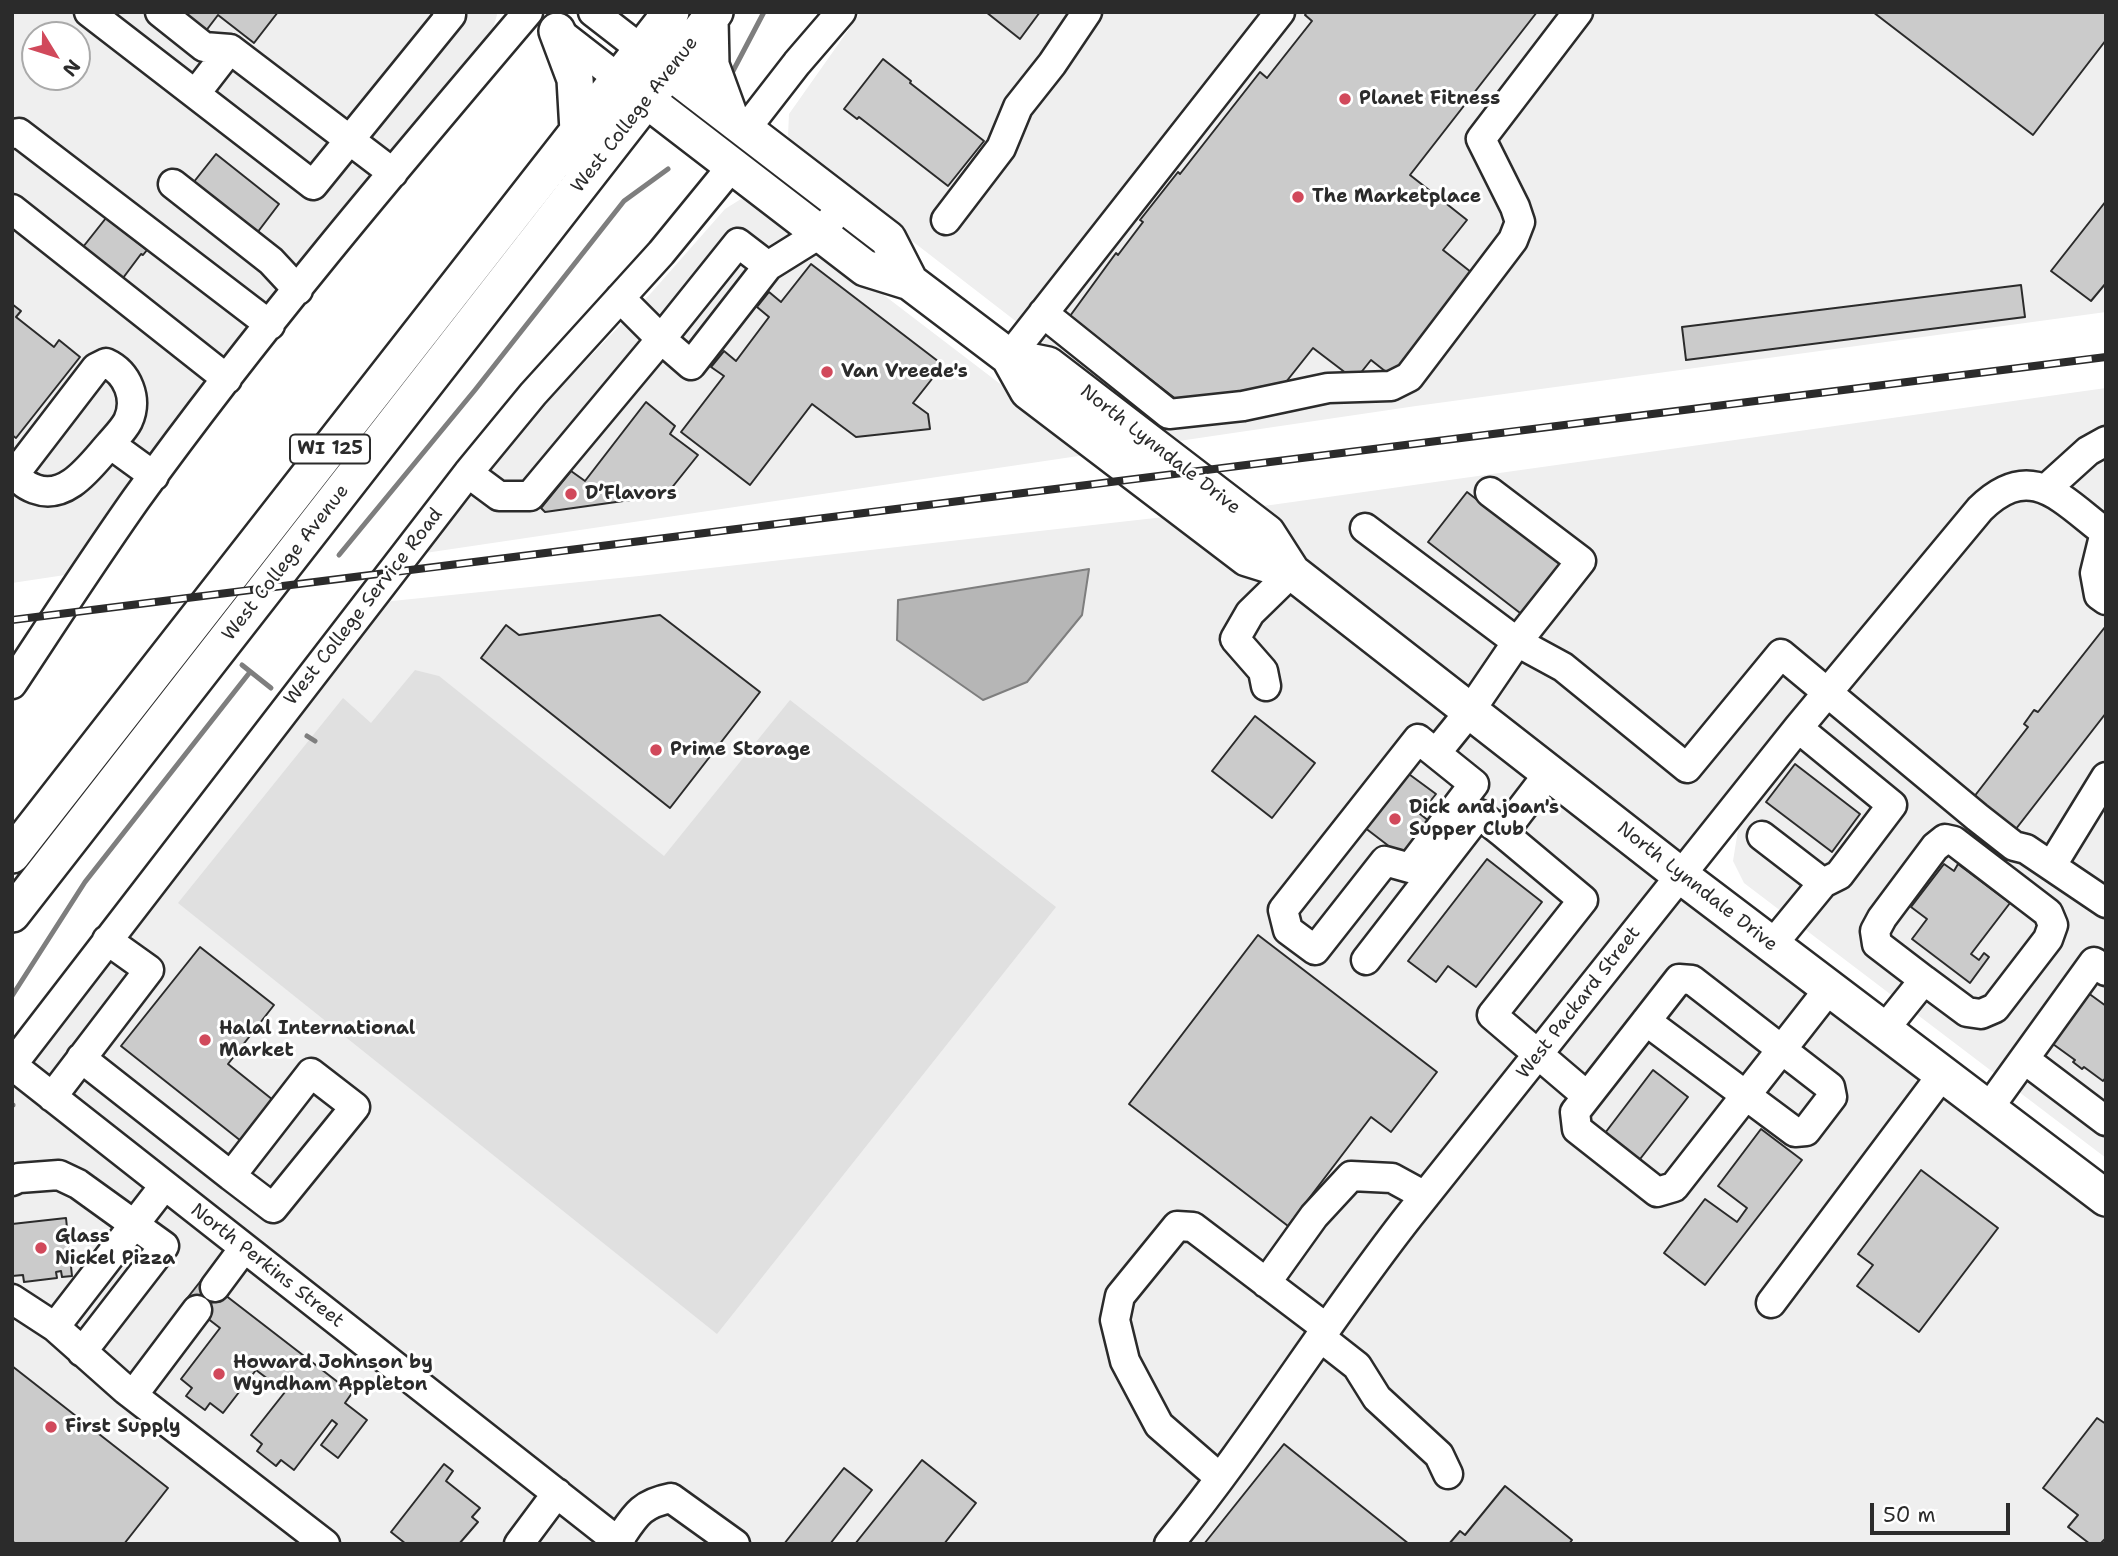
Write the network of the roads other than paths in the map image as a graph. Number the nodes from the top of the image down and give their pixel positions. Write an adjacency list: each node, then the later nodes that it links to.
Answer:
1 (89, 12): 16 (street)
2 (160, 12): 13 (street)
3 (447, 12): 21 (street)
4 (528, 12): 23 (street)
5 (593, 12): 14 (street)
6 (671, 12): 14 (main road, West College Avenue / WI 125)
7 (841, 12): 18 (street)
8 (1087, 12): 27 (street)
9 (1280, 12): 33 (street)
10 (1578, 12): 33 (street)
11 (713, 16): 14 (main road, West College Avenue / WI 125); 18 (main road)
12 (545, 21): 15 (street); 19 (main road)
13 (230, 49): 16 (street); 21 (street)
14 (655, 60): 15 (main road, West College Avenue / WI 125); 17 (main road, West College Avenue / WI 125); 18 (main road, North Lynndale Drive)
15 (618, 78): 17 (main road, North Lynndale Drive); 19 (main road, West College Avenue / WI 125)
16 (196, 93): 21 (street)
17 (646, 99): 22 (main road, North Lynndale Drive); 64 (main road, West College Avenue / WI 125)
18 (738, 123): 25 (main road, North Lynndale Drive)
19 (578, 131): 59 (main road, West College Avenue / WI 125)
20 (12, 134): 34 (street)
21 (349, 140): 23 (street)
22 (733, 164): 28 (main road, North Lynndale Drive); 32 (street, West College Service Road)
23 (393, 173): 31 (street)
24 (173, 184): 31 (street)
25 (844, 204): 28 (street); 30 (main road, North Lynndale Drive)
26 (12, 209): 37 (street)
27 (946, 220)
28 (821, 233): 29 (street); 30 (main road, North Lynndale Drive)
29 (768, 266): 35 (street); 35 (street)
30 (910, 282): 36 (main road, North Lynndale Drive)
31 (298, 290): 34 (street)
32 (620, 298): 35 (street); 40 (street, West College Service Road)
33 (1043, 313): 36 (street)
34 (270, 325): 37 (street)
35 (661, 339): 40 (street)
36 (1009, 357): 46 (main road, North Lynndale Drive)
37 (227, 379): 41 (street)
38 (110, 444): 38 (street); 41 (street)
39 (2100, 453): 42 (street)
40 (468, 472): 65 (street, West College Service Road)
41 (154, 476): 49 (street)
42 (2046, 489): 45 (street); 51 (street, West Packard Street)
43 (1490, 492): 48 (street)
44 (1365, 528): 48 (street)
45 (2105, 532): 47 (street)
46 (1292, 572): 50 (street); 52 (main road, North Lynndale Drive)
47 (2106, 600)
48 (1517, 642): 51 (street); 52 (street)
49 (12, 684)
50 (1266, 686)
51 (1826, 694): 53 (street, West Packard Street); 60 (street)
52 (1469, 711): 54 (street); 55 (main road, North Lynndale Drive)
53 (1798, 728): 61 (street, West Packard Street); 62 (street)
54 (1436, 753): 54 (street)
55 (1549, 773): 57 (street); 61 (main road, North Lynndale Drive)
56 (2106, 777): 60 (street)
57 (1503, 833): 67 (street); 74 (street)
58 (1762, 836): 62 (street)
59 (12, 855)
60 (2052, 865): 63 (street)
61 (1680, 875): 66 (main road, North Lynndale Drive); 74 (street, West Packard Street)
62 (1823, 883): 66 (street)
63 (2104, 899)
64 (12, 914)
65 (107, 940): 75 (street); 77 (street, West College Service Road)
66 (1772, 945): 70 (main road, North Lynndale Drive)
67 (1366, 960)
68 (2106, 971): 76 (street)
69 (1924, 980): 69 (street); 72 (street)
70 (1829, 989): 72 (main road, North Lynndale Drive); 73 (street)
71 (1646, 1021): 73 (street); 79 (street); 80 (street)
72 (1883, 1031): 78 (main road, North Lynndale Drive)
73 (1782, 1048): 79 (street); 79 (street)
74 (1538, 1055): 80 (street); 87 (street, West Packard Street)
75 (81, 1058): 81 (street); 84 (street)
76 (2024, 1059): 82 (street); 83 (street)
77 (12, 1065): 81 (street, North Perkins Street)
78 (1942, 1075): 82 (main road, North Lynndale Drive); 94 (street)
79 (1745, 1095): 80 (street)
80 (1587, 1096)
81 (52, 1097): 86 (street, North Perkins Street)
82 (1988, 1109): 88 (main road, North Lynndale Drive)
83 (2106, 1121)
84 (231, 1176): 84 (street)
85 (12, 1181): 89 (street)
86 (164, 1186): 89 (street); 90 (street, North Perkins Street)
87 (1425, 1196): 91 (street); 97 (street, West Packard Street)
88 (2106, 1198)
89 (133, 1225): 96 (street); 98 (street)
90 (244, 1248): 92 (street); 102 (street, North Perkins Street)
91 (1266, 1283): 97 (street); 101 (street)
92 (215, 1287)
93 (12, 1299): 96 (street)
94 (1771, 1303)
95 (197, 1310): 99 (street)
96 (55, 1327): 98 (street)
97 (1323, 1332): 100 (street); 101 (street, West Packard Street)
98 (82, 1352): 99 (street)
99 (133, 1395): 105 (street)
100 (1448, 1474)
101 (1220, 1478): 107 (street, West Packard Street)
102 (557, 1493): 103 (street, North Perkins Street); 106 (street)
103 (609, 1540): 104 (street)
104 (723, 1540)
105 (325, 1544)
106 (519, 1544)
107 (1169, 1544)

